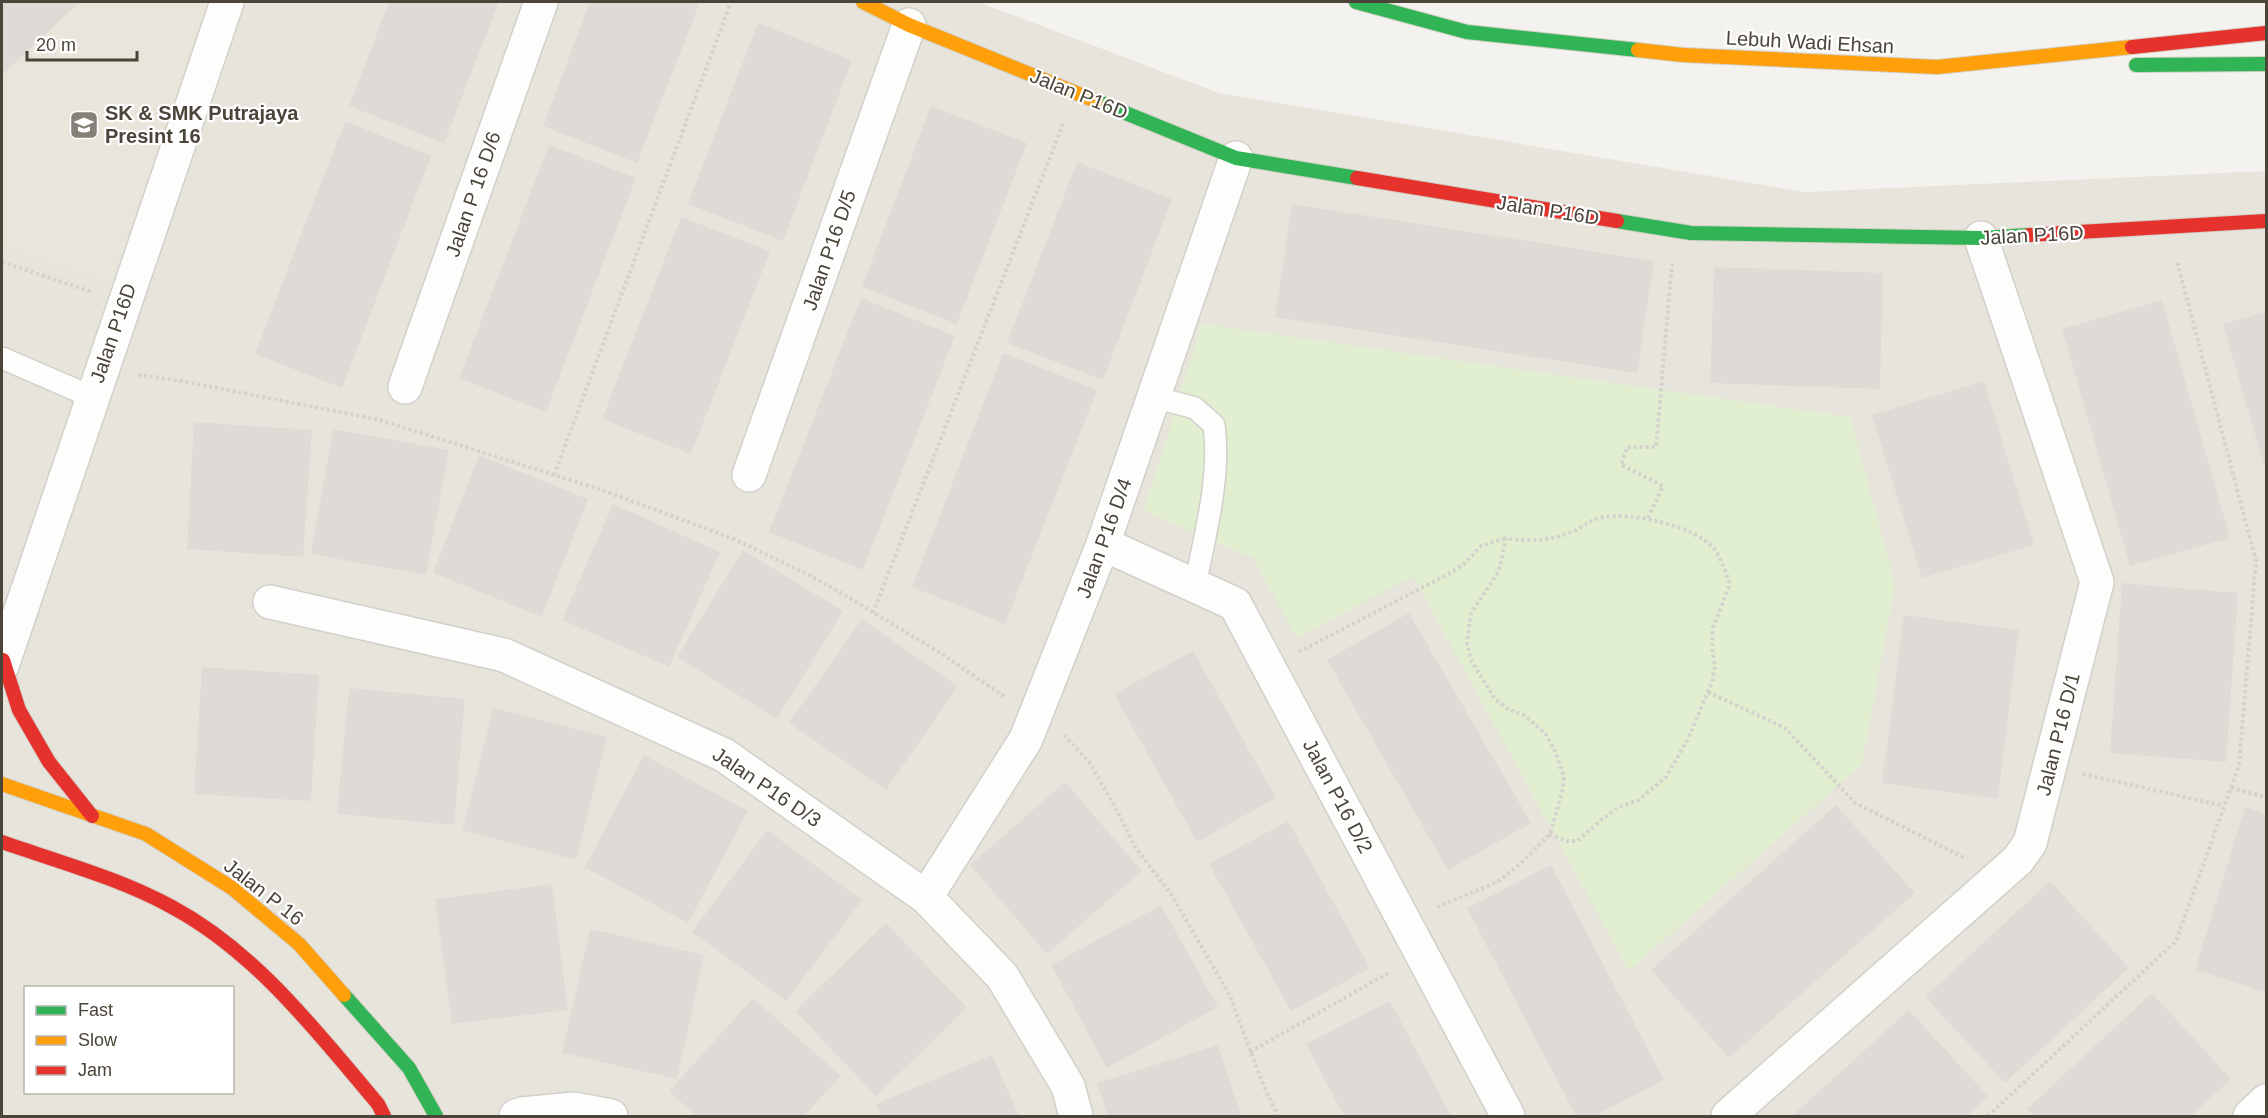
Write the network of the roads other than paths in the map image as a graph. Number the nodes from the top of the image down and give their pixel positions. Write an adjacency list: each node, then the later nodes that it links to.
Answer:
1 (227, 2): 15 (street, Jalan P16D)
2 (541, 2): 16 (street, Jalan P 16 D/6)
3 (863, 2): 5 (street, Jalan P16D)
4 (1356, 2): 10 (street, Lebuh Wadi Ehsan)
5 (909, 25): 11 (street, Jalan P16D); 18 (street, Jalan P16 D/5)
6 (2266, 33): 10 (street, Lebuh Wadi Ehsan)
7 (2266, 64): 9 (street)
8 (2090, 65): 10 (street)
9 (2125, 65)
10 (1937, 67)
11 (1236, 158): 13 (street, Jalan P16D); 17 (street, Jalan P16 D/4)
12 (2266, 221): 13 (street, Jalan P16D)
13 (1981, 238): 36 (street, Jalan P16 D/1)
14 (2, 358): 15 (lane)
15 (96, 383): 22 (street, Jalan P16D)
16 (405, 387)
17 (1154, 397): 19 (street, Jalan P16 D/4); 20 (lane)
18 (749, 476)
19 (1103, 544): 20 (street, Jalan P16 D/2); 28 (street, Jalan P16 D/4)
20 (1195, 586): 35 (street, Jalan P16 D/2)
21 (270, 602): 28 (street, Jalan P16 D/3)
22 (3, 657): 24 (street)
23 (2, 784): 24 (street, Jalan P 16)
24 (92, 816): 31 (street, Jalan P 16)
25 (4, 828): 27 (street)
26 (2, 842): 27 (street)
27 (43, 857): 30 (street)
28 (926, 897): 34 (street, Jalan P16 D/3)
29 (2266, 1101): 37 (street)
30 (384, 1116)
31 (436, 1116)
32 (516, 1116): 33 (street)
33 (611, 1116)
34 (1076, 1116)
35 (1508, 1116)
36 (1728, 1116)
37 (2250, 1116)

